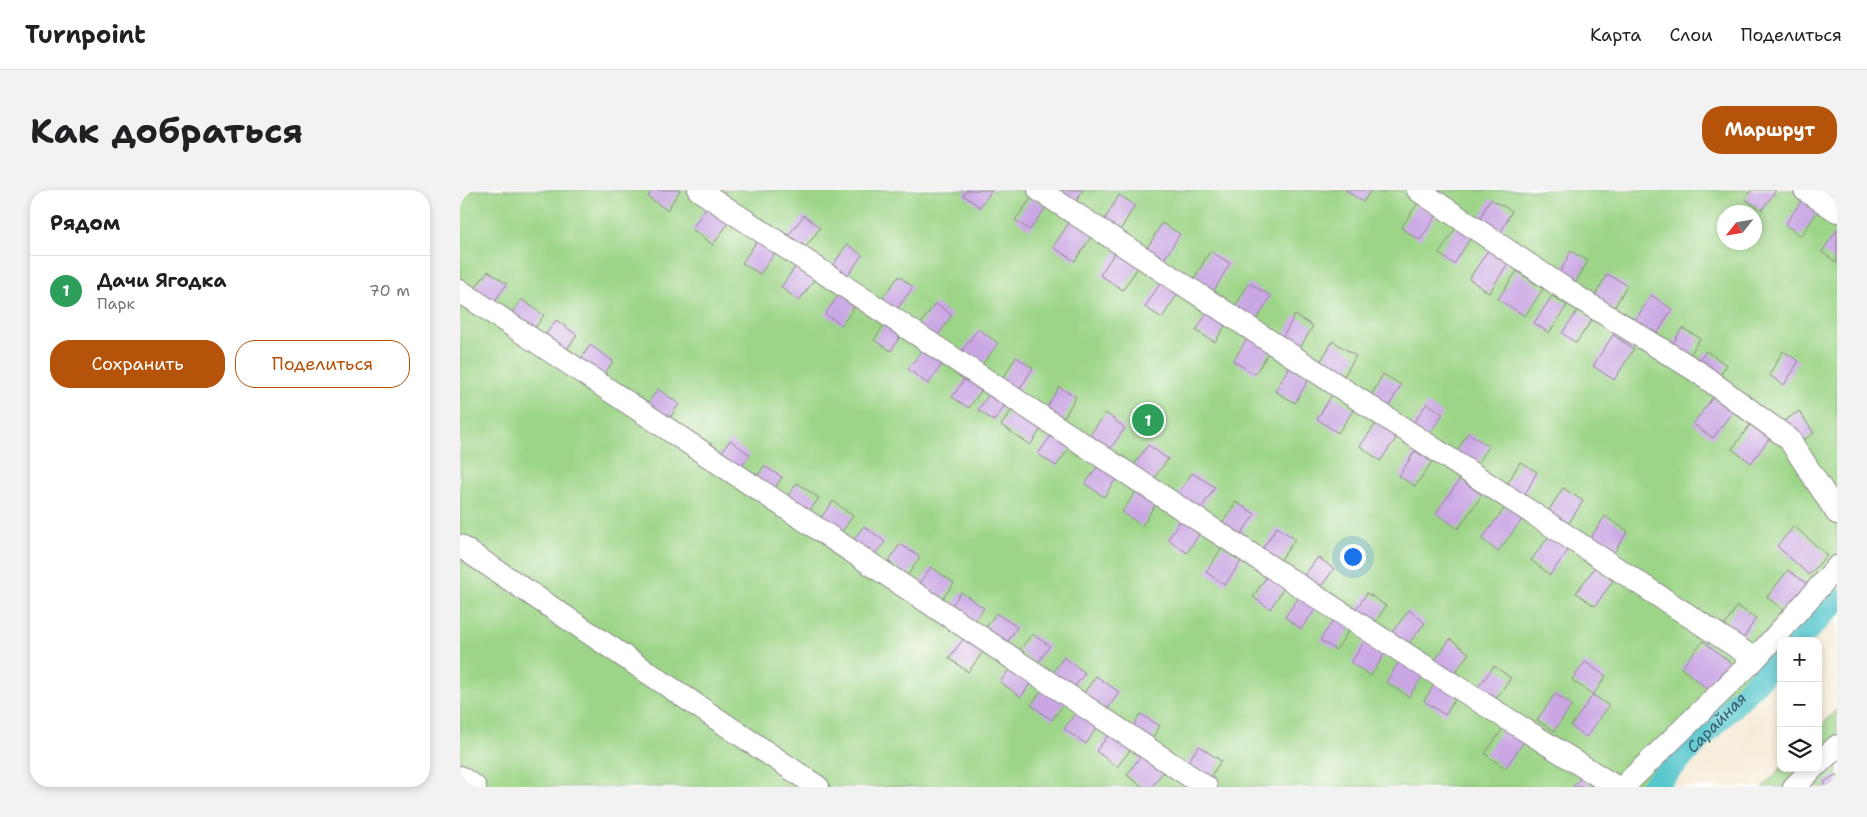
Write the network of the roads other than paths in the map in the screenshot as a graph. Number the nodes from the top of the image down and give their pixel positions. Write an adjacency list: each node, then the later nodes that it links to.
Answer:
1 (698, 190): 18 (lane)
2 (1039, 190): 10 (lane)
3 (1418, 190): 7 (lane)
4 (1804, 190): 5 (lane)
5 (1837, 211)
6 (460, 291): 17 (lane)
7 (1837, 513)
8 (460, 546): 16 (lane)
9 (1837, 567): 10 (lane)
10 (1755, 659): 19 (lane)
11 (1837, 746): 12 (lane)
12 (1822, 764)
13 (1815, 772): 20 (lane)
14 (460, 777): 15 (lane)
15 (475, 787)
16 (818, 787)
17 (1206, 787)
18 (1616, 787)
19 (1623, 787)
20 (1794, 787)

